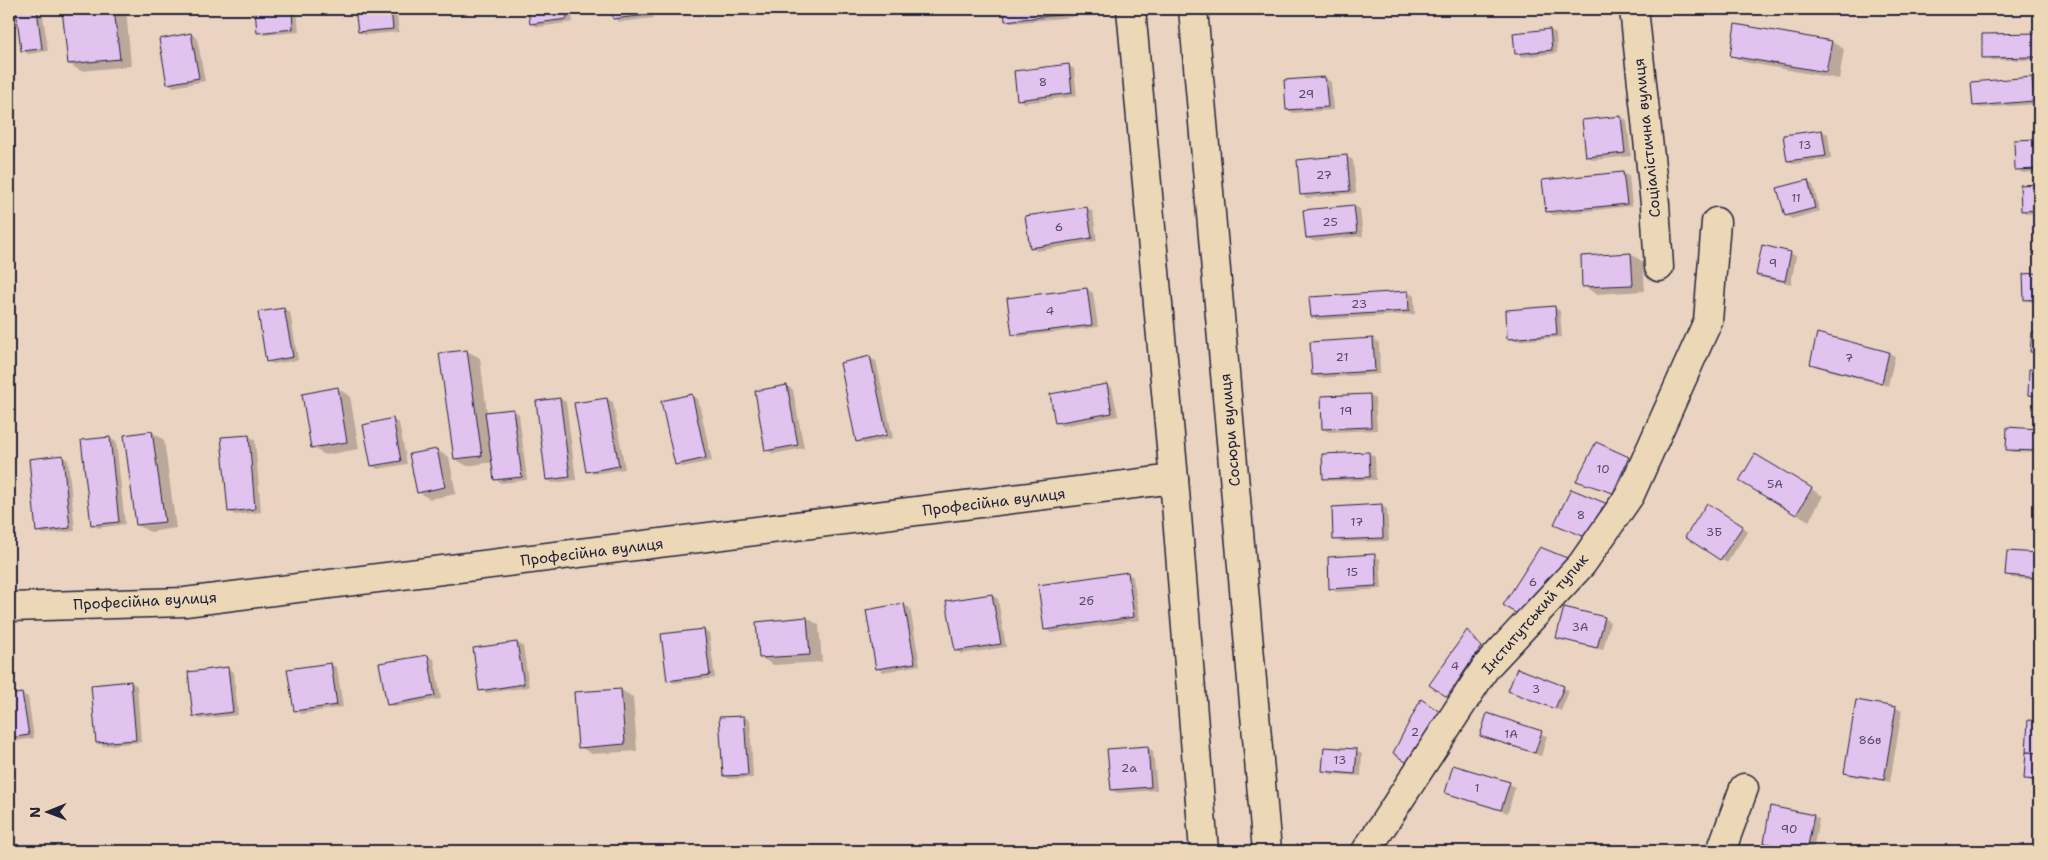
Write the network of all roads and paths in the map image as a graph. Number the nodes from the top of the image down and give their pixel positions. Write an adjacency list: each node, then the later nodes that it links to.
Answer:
1 (1130, 9): 6 (street)
2 (1193, 9): 10 (street, Сосюри вулиця)
3 (1634, 9): 5 (street, Соціалістична вулиця)
4 (1716, 222): 11 (street, Інститутський тупик)
5 (1659, 267)
6 (1174, 479): 7 (street, Професійна вулиця); 9 (street)
7 (9, 606)
8 (1744, 788): 12 (street)
9 (1204, 851)
10 (1267, 851)
11 (1366, 851)
12 (1721, 851)

